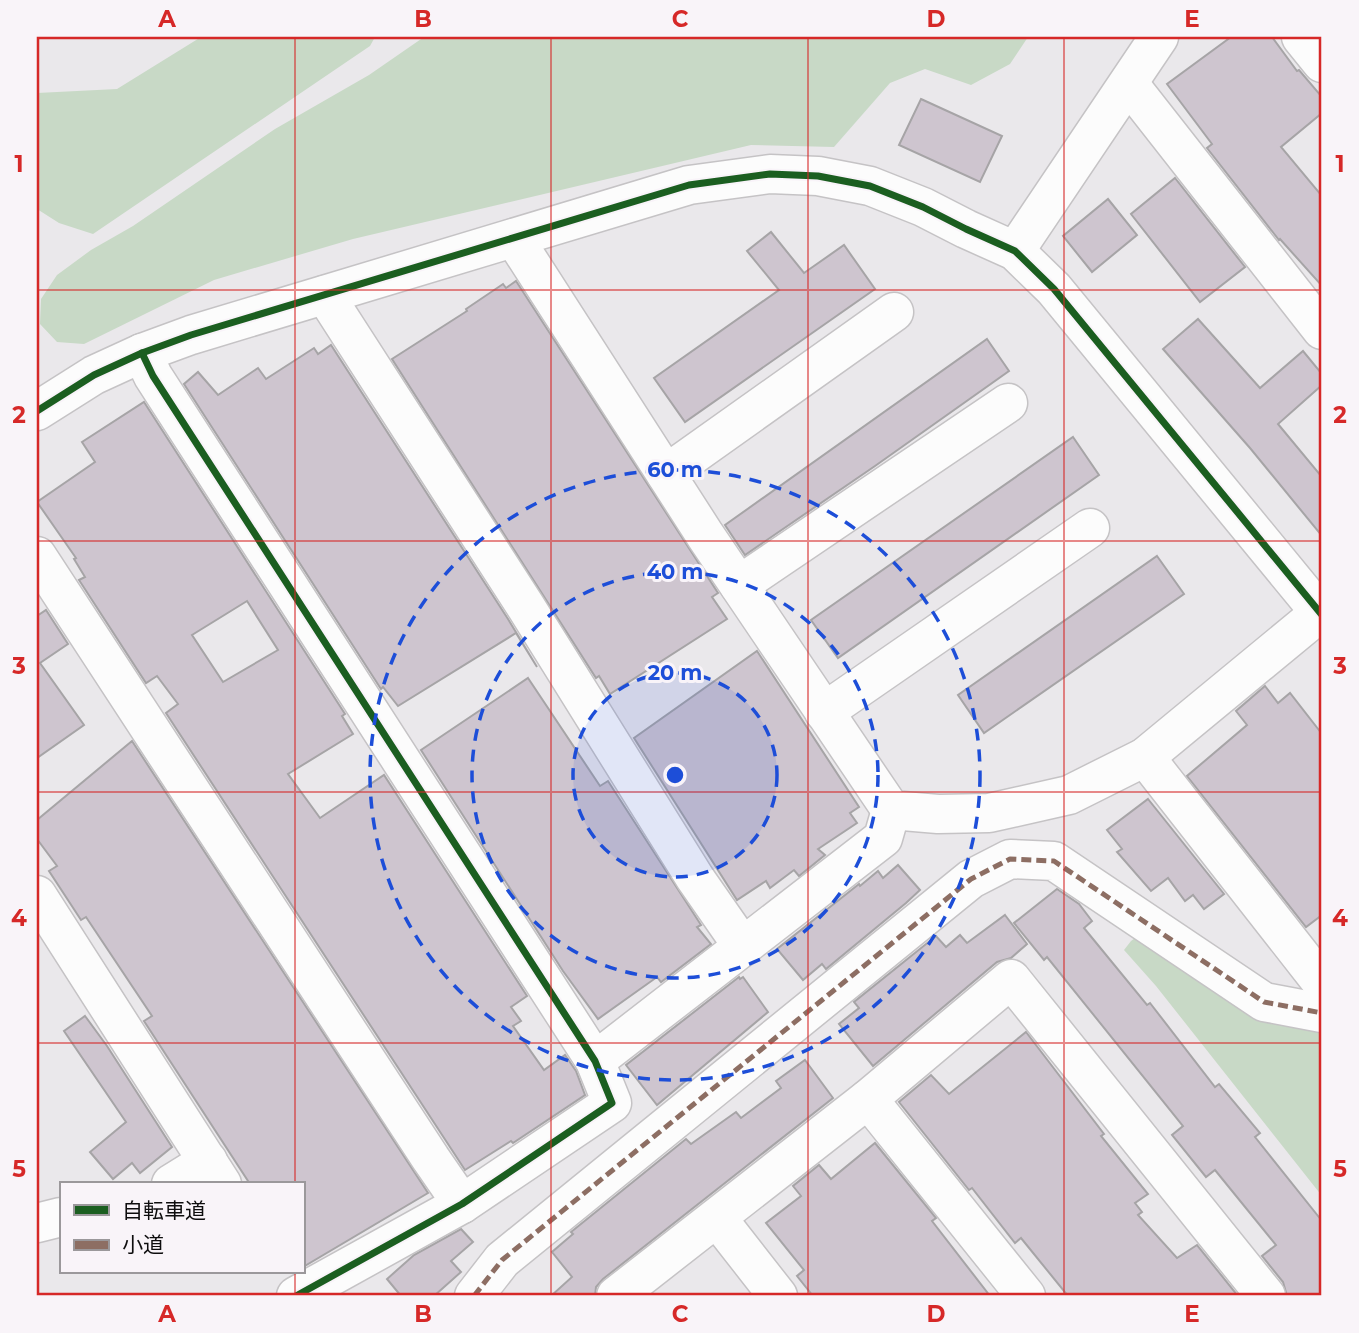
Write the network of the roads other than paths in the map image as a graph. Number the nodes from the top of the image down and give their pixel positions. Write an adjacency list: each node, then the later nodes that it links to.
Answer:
1 (1159, 37): 4 (street)
2 (1301, 37): 3 (street)
3 (1322, 63)
4 (1129, 85): 6 (street); 9 (street)
5 (514, 238): 6 (street); 7 (street); 13 (street)
6 (1016, 251): 17 (street)
7 (326, 295): 10 (street); 22 (street)
8 (894, 312): 13 (street)
9 (1322, 330)
10 (142, 353): 12 (street); 25 (street)
11 (1009, 403): 16 (street)
12 (37, 411)
13 (666, 474): 16 (street)
14 (1090, 528): 18 (street)
15 (37, 556): 29 (street)
16 (739, 585): 18 (street)
17 (1322, 613): 19 (street)
18 (824, 712): 20 (street)
19 (1145, 757): 20 (street); 23 (street)
20 (891, 810): 22 (street)
21 (37, 895): 27 (street)
22 (743, 947): 25 (street)
23 (1322, 983)
24 (1322, 1013): 36 (street)
25 (595, 1062): 29 (street)
26 (868, 1099): 31 (street); 39 (street); 40 (street)
27 (215, 1173): 28 (street)
28 (178, 1182)
29 (462, 1204): 35 (street)
30 (60, 1217): 32 (street)
31 (717, 1218): 37 (street); 38 (street)
32 (37, 1223)
33 (274, 1274): 34 (street)
34 (287, 1296)
35 (296, 1296)
36 (474, 1296)
37 (616, 1296)
38 (778, 1296)
39 (1026, 1296)
40 (1266, 1296)

